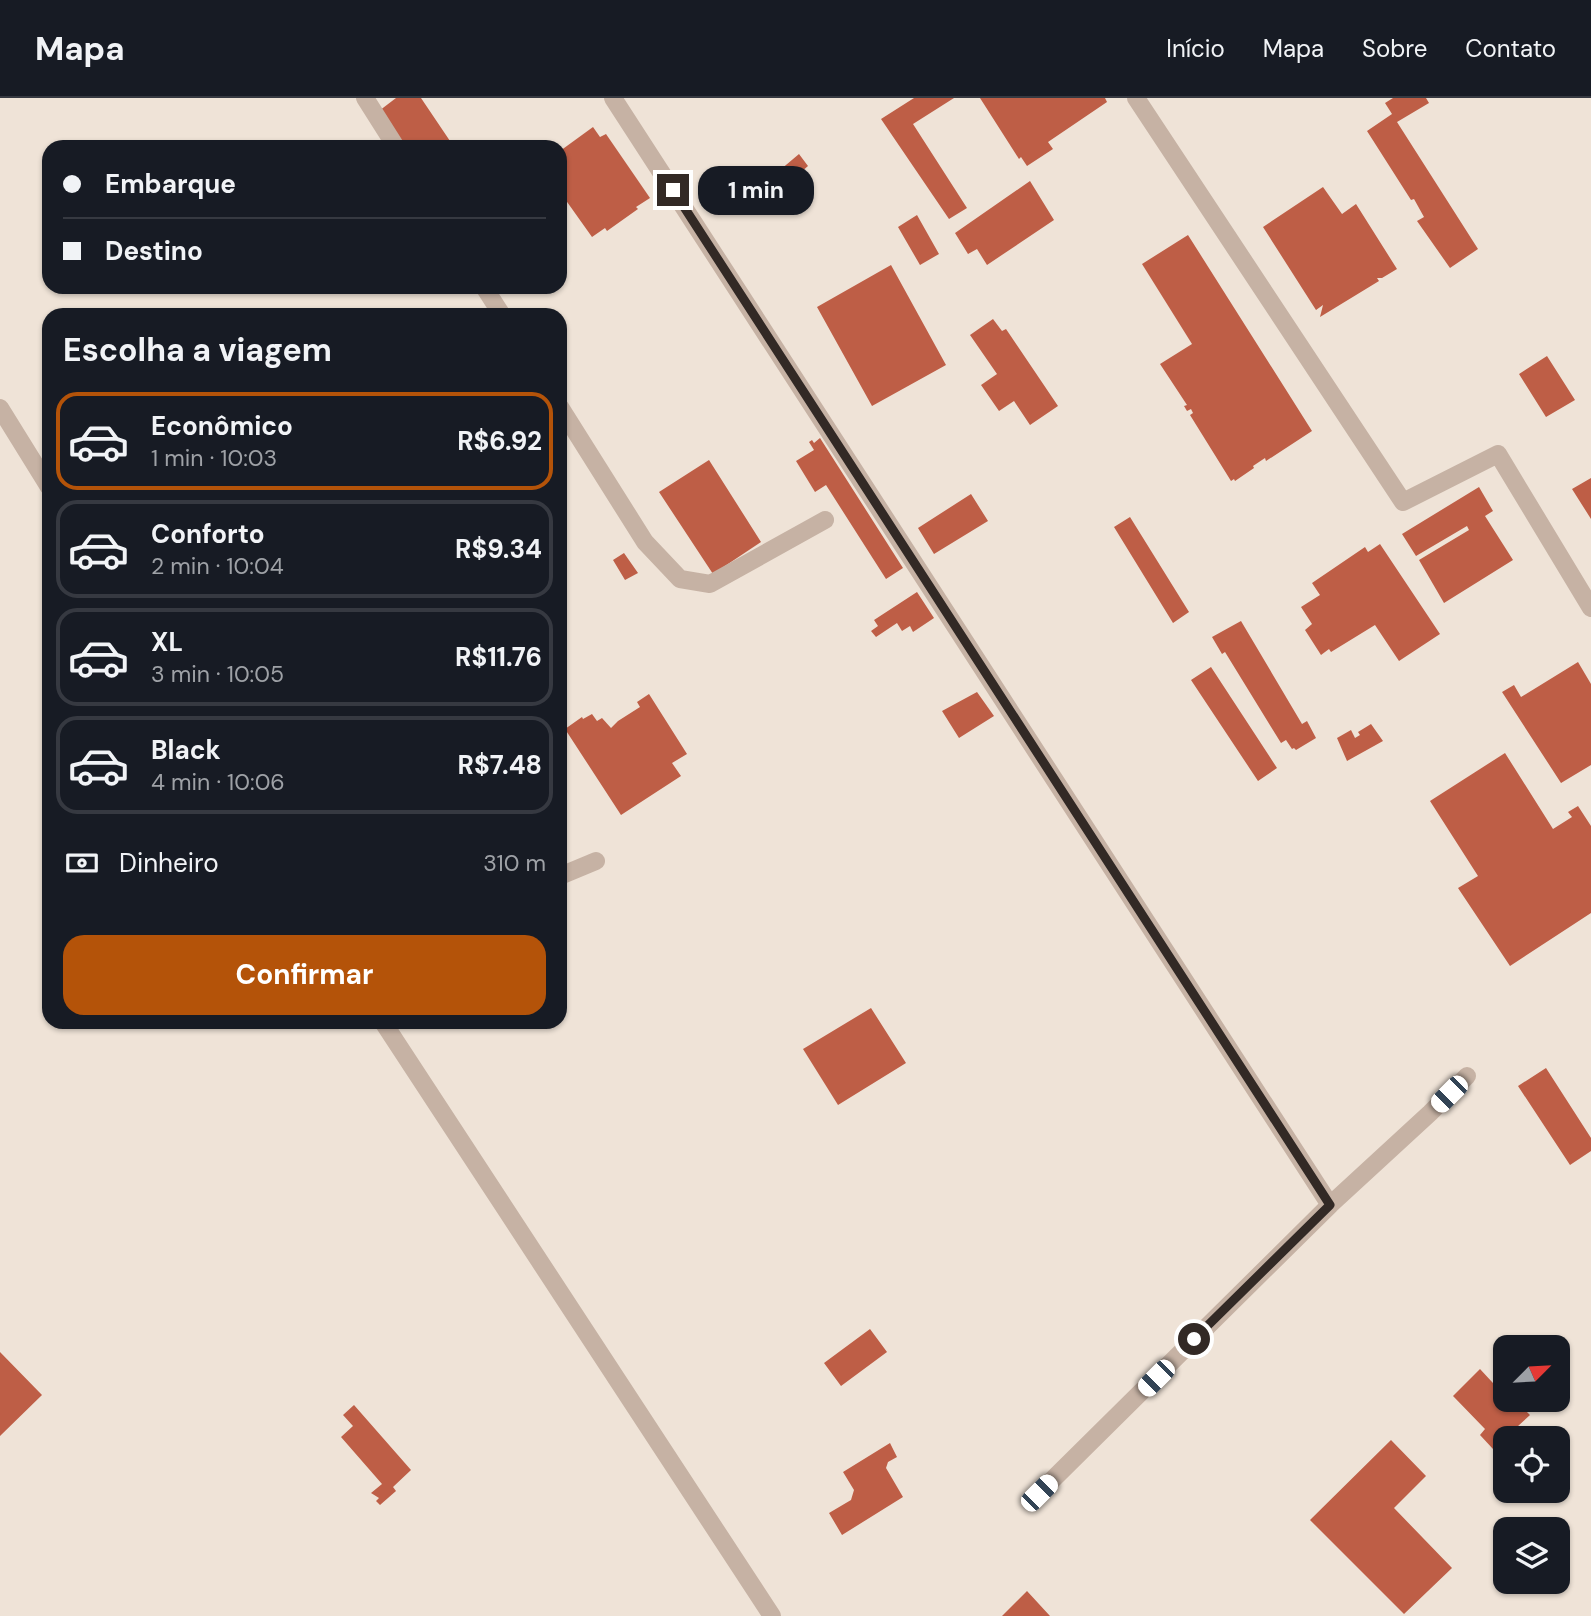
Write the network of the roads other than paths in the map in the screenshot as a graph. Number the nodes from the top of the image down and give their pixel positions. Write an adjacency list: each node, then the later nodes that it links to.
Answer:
1 (365, 98): 4 (street)
2 (613, 98): 14 (street)
3 (1136, 98): 9 (street)
4 (392, 140)
5 (0, 408): 7 (street)
6 (567, 418): 8 (street)
7 (42, 476)
8 (825, 520)
9 (1591, 608)
10 (596, 861): 11 (street)
11 (567, 873)
12 (388, 1029): 16 (street)
13 (1467, 1076): 14 (street)
14 (1330, 1205): 15 (street)
15 (1039, 1493)
16 (772, 1616)

